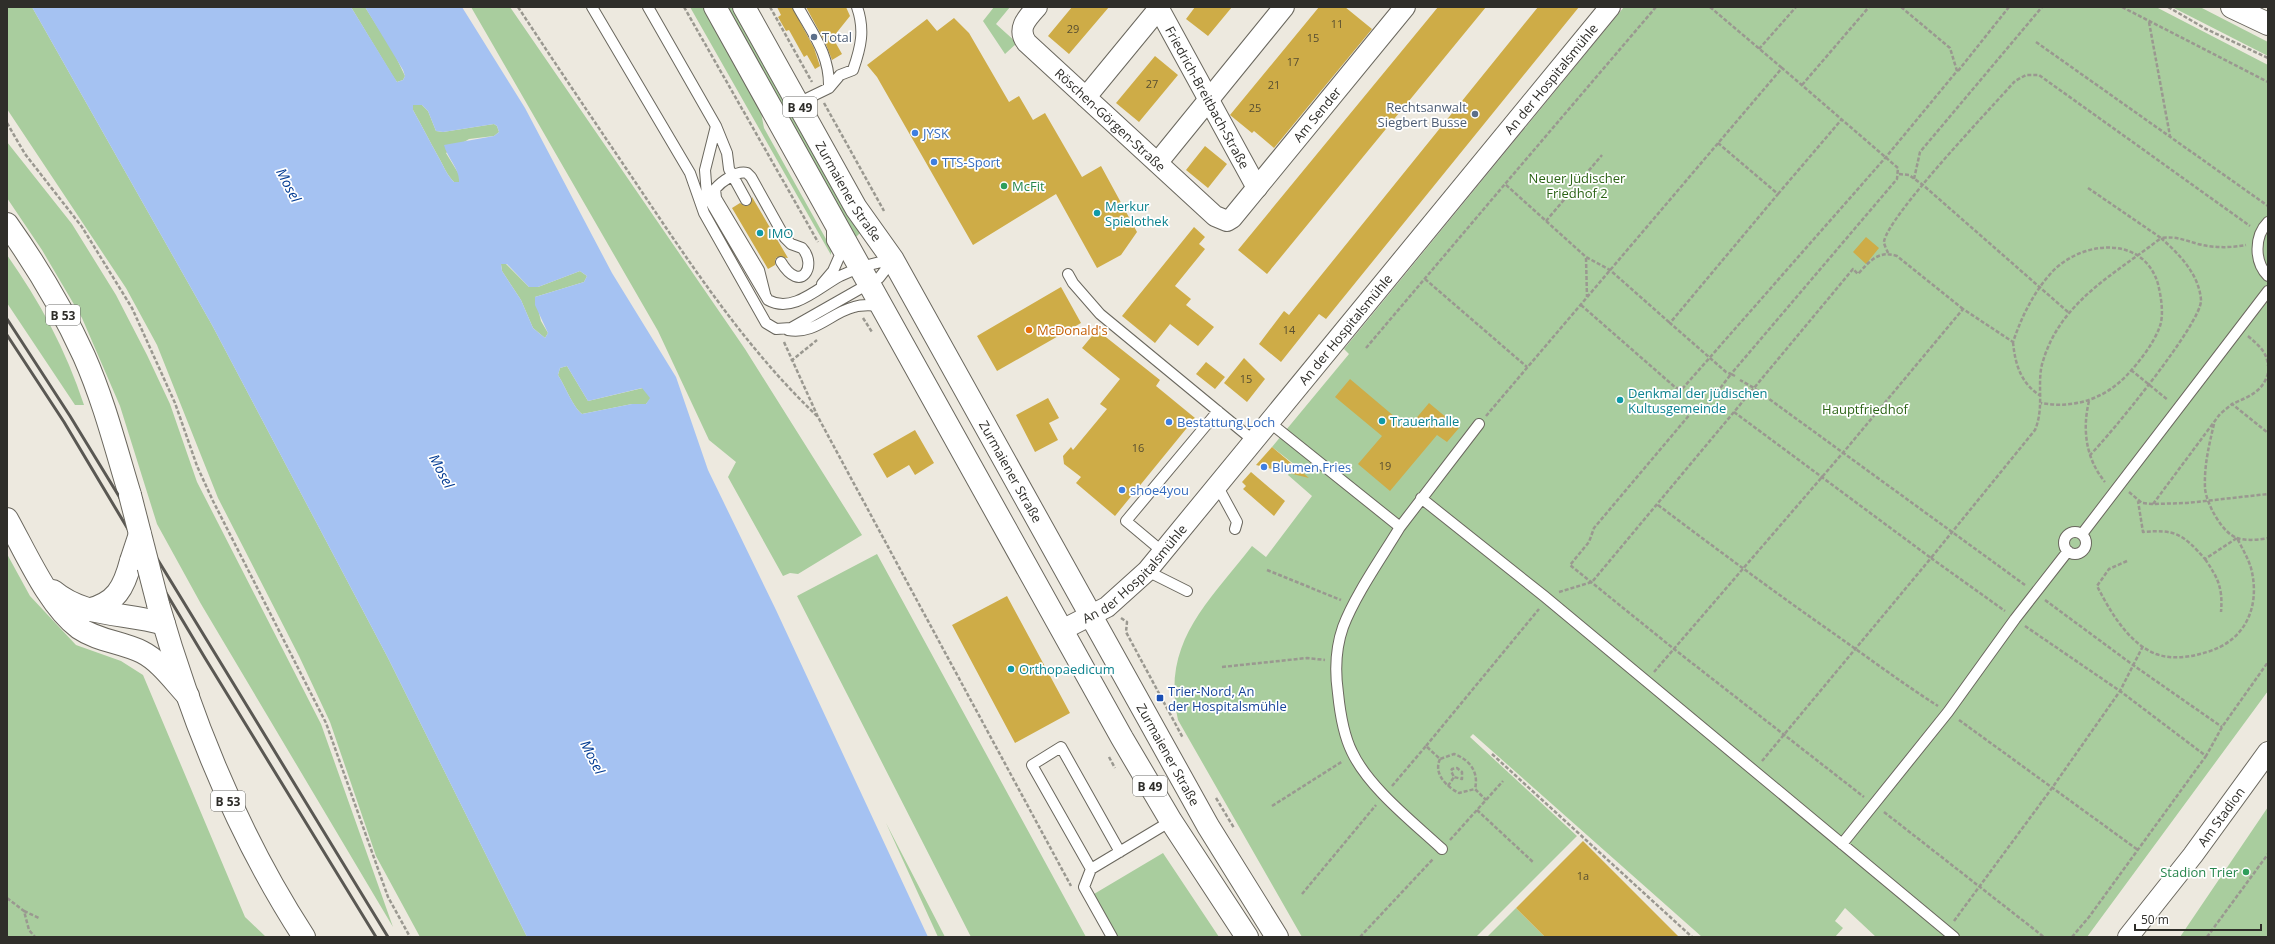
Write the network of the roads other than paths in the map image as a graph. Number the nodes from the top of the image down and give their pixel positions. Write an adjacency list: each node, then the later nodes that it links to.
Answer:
1 (592, 7): 36 (lane)
2 (648, 7): 18 (lane)
3 (715, 7): 23 (main road, Zurmaiener Straße / B 49)
4 (744, 7): 17 (main road, Zurmaiener Straße / B 49)
5 (798, 7): 14 (lane)
6 (857, 7): 14 (lane)
7 (1037, 7): 15 (street, Röschen-Görgen-Straße)
8 (1284, 7): 16 (street)
9 (1405, 7): 21 (street, Am Sender)
10 (1610, 7): 38 (street, An der Hospitalsmühle)
11 (2232, 7): 13 (main road)
12 (1159, 8): 15 (street); 16 (street, Friedrich-Breitbach-Straße)
13 (2268, 24)
14 (829, 88): 17 (lane)
15 (1086, 97): 19 (street, Röschen-Görgen-Straße)
16 (1208, 100): 19 (street); 21 (street, Friedrich-Breitbach-Straße)
17 (798, 103): 27 (main road, Zurmaiener Straße / B 49)
18 (716, 126): 20 (lane); 34 (lane)
19 (1158, 162): 24 (street, Röschen-Görgen-Straße)
20 (733, 176): 22 (lane); 28 (lane); 34 (lane)
21 (1257, 188): 24 (street, Am Sender)
22 (746, 200)
23 (832, 215): 30 (main road, Zurmaiener Straße / B 49); 32 (lane)
24 (1227, 221)
25 (2268, 222): 31 (lane)
26 (7, 224): 46 (main road, B 53, bridge)
27 (892, 260): 30 (lane); 30 (lane); 55 (main road, Zurmaiener Straße / B 49)
28 (781, 262)
29 (1068, 274): 37 (lane)
30 (865, 275): 32 (lane); 35 (main road, Zurmaiener Straße / B 49); 36 (lane)
31 (2268, 276)
32 (817, 291): 34 (lane)
33 (2268, 291): 47 (lane)
34 (766, 298)
35 (881, 306): 36 (lane); 56 (main road, Zurmaiener Straße / B 49)
36 (784, 330)
37 (1218, 411): 40 (lane); 48 (lane)
38 (1269, 422): 40 (street, An der Hospitalsmühle); 44 (lane)
39 (1479, 424): 42 (lane)
40 (1254, 441): 41 (street, An der Hospitalsmühle)
41 (1218, 487): 45 (lane); 48 (street, An der Hospitalsmühle)
42 (1421, 498): 44 (lane); 63 (lane)
43 (7, 519): 51 (main road)
44 (1400, 527): 64 (lane)
45 (1235, 529)
46 (140, 534): 53 (main road, bridge); 54 (main road, B 53, bridge)
47 (2082, 534): 49 (lane); 49 (lane)
48 (1163, 552): 50 (street, An der Hospitalsmühle)
49 (2068, 552): 63 (lane)
50 (1147, 571): 52 (lane); 55 (street, An der Hospitalsmühle)
51 (43, 582): 53 (main road); 57 (main road)
52 (1187, 591)
53 (88, 610): 54 (main road)
54 (161, 614): 57 (main road); 58 (main road, B 53)
55 (1091, 615): 56 (street, An der Hospitalsmühle); 59 (main road, Zurmaiener Straße / B 49)
56 (1062, 630): 60 (main road, Zurmaiener Straße / B 49)
57 (123, 646): 58 (main road)
58 (188, 696): 68 (main road, B 53)
59 (1140, 703): 60 (main road); 71 (main road, Zurmaiener Straße / B 49)
60 (1111, 718): 62 (main road, Zurmaiener Straße / B 49)
61 (2268, 752): 72 (street, Am Stadion)
62 (1171, 821): 65 (lane); 70 (main road, Zurmaiener Straße / B 49)
63 (1842, 844): 67 (lane)
64 (1442, 849)
65 (1120, 852): 66 (lane); 66 (lane)
66 (1091, 869): 69 (lane)
67 (1950, 934)
68 (304, 937)
69 (1112, 937)
70 (1247, 937)
71 (1277, 937)
72 (2128, 937)

